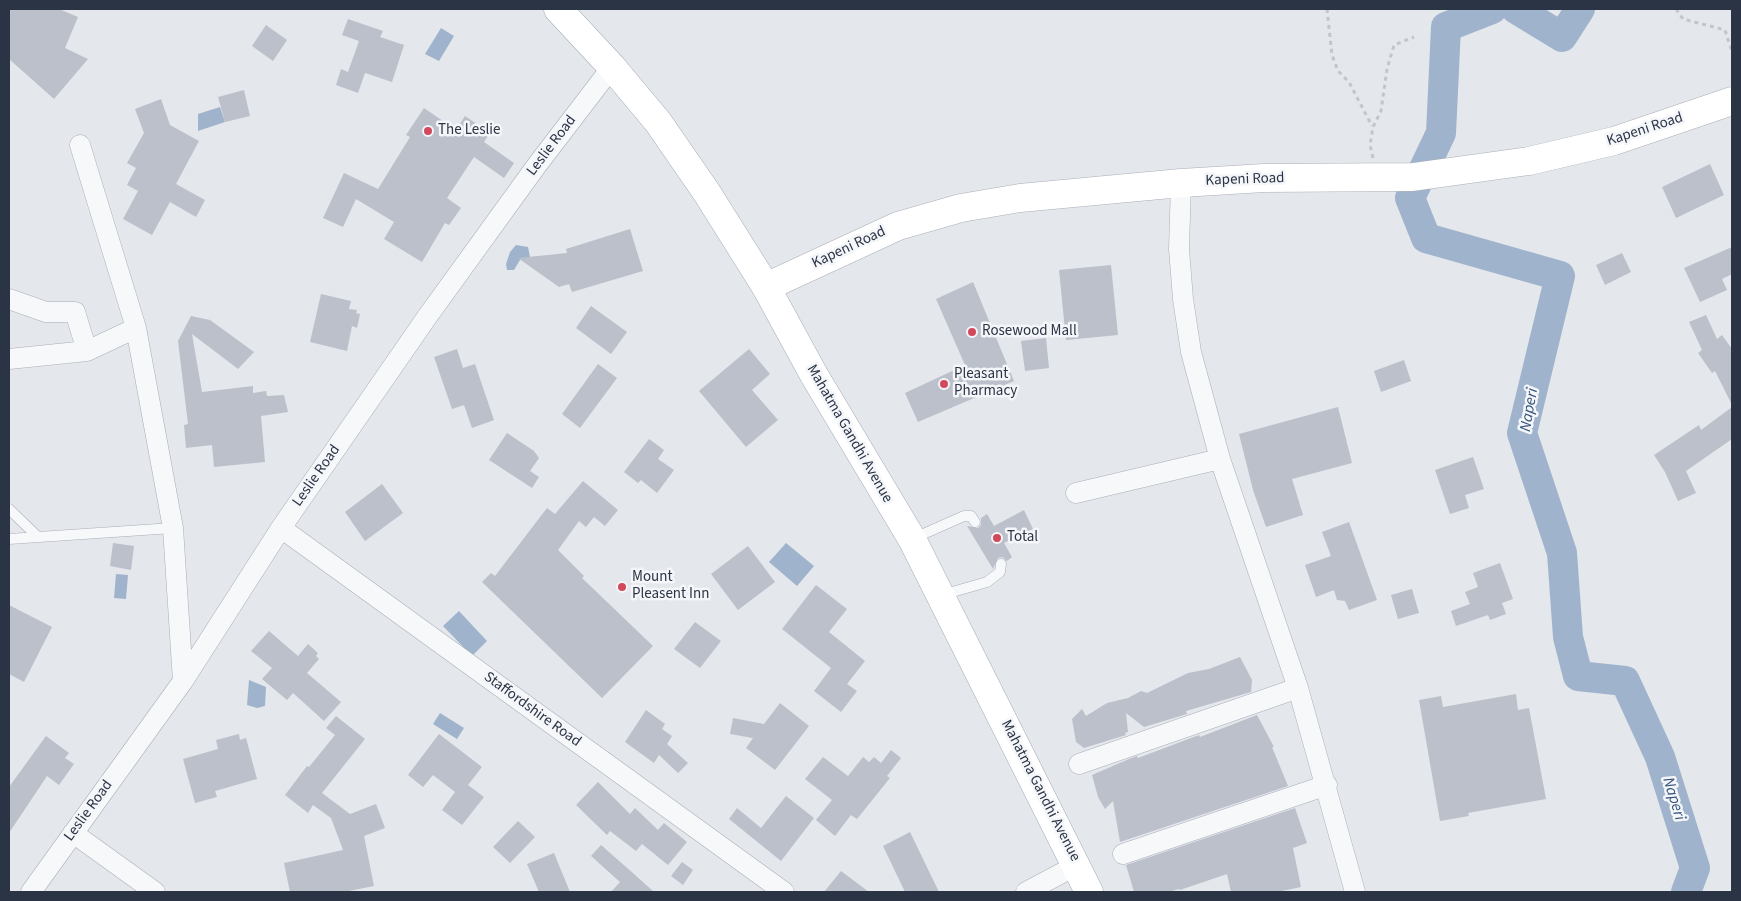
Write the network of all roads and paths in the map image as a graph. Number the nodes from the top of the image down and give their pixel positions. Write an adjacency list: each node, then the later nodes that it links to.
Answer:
1 (558, 9): 6 (main road, Mahatma Gandhi Avenue)
2 (1327, 9): 8 (path)
3 (1676, 9): 5 (path)
4 (1414, 37): 8 (path)
5 (1732, 52)
6 (612, 67): 12 (main road, Mahatma Gandhi Avenue); 22 (street, Leslie Road)
7 (1732, 101): 10 (main road, Kapeni Road)
8 (1373, 127): 10 (path)
9 (80, 144): 14 (street)
10 (1378, 178): 11 (main road, Kapeni Road)
11 (1181, 183): 12 (main road, Kapeni Road); 17 (street)
12 (766, 287): 25 (main road, Mahatma Gandhi Avenue)
13 (9, 299): 15 (street)
14 (136, 328): 15 (street); 21 (street)
15 (87, 351): 16 (street)
16 (9, 359)
17 (1220, 459): 18 (street); 29 (street)
18 (1076, 493)
19 (9, 509): 23 (lane)
20 (975, 522): 25 (lane)
21 (173, 528): 23 (lane); 28 (street)
22 (281, 528): 28 (street, Leslie Road); 38 (street, Staffordshire Road)
23 (38, 537): 24 (lane)
24 (9, 539)
25 (912, 539): 27 (main road, Mahatma Gandhi Avenue)
26 (1001, 564): 27 (lane)
27 (941, 595): 34 (main road, Mahatma Gandhi Avenue)
28 (183, 681): 32 (street, Leslie Road)
29 (1298, 688): 30 (street); 31 (street)
30 (1079, 764)
31 (1327, 785): 33 (street); 35 (street)
32 (73, 833): 36 (street, Leslie Road); 37 (street)
33 (1123, 854)
34 (1077, 865): 39 (street); 40 (main road, Mahatma Gandhi Avenue)
35 (1350, 891)
36 (31, 892)
37 (155, 892)
38 (784, 892)
39 (1026, 892)
40 (1089, 892)

